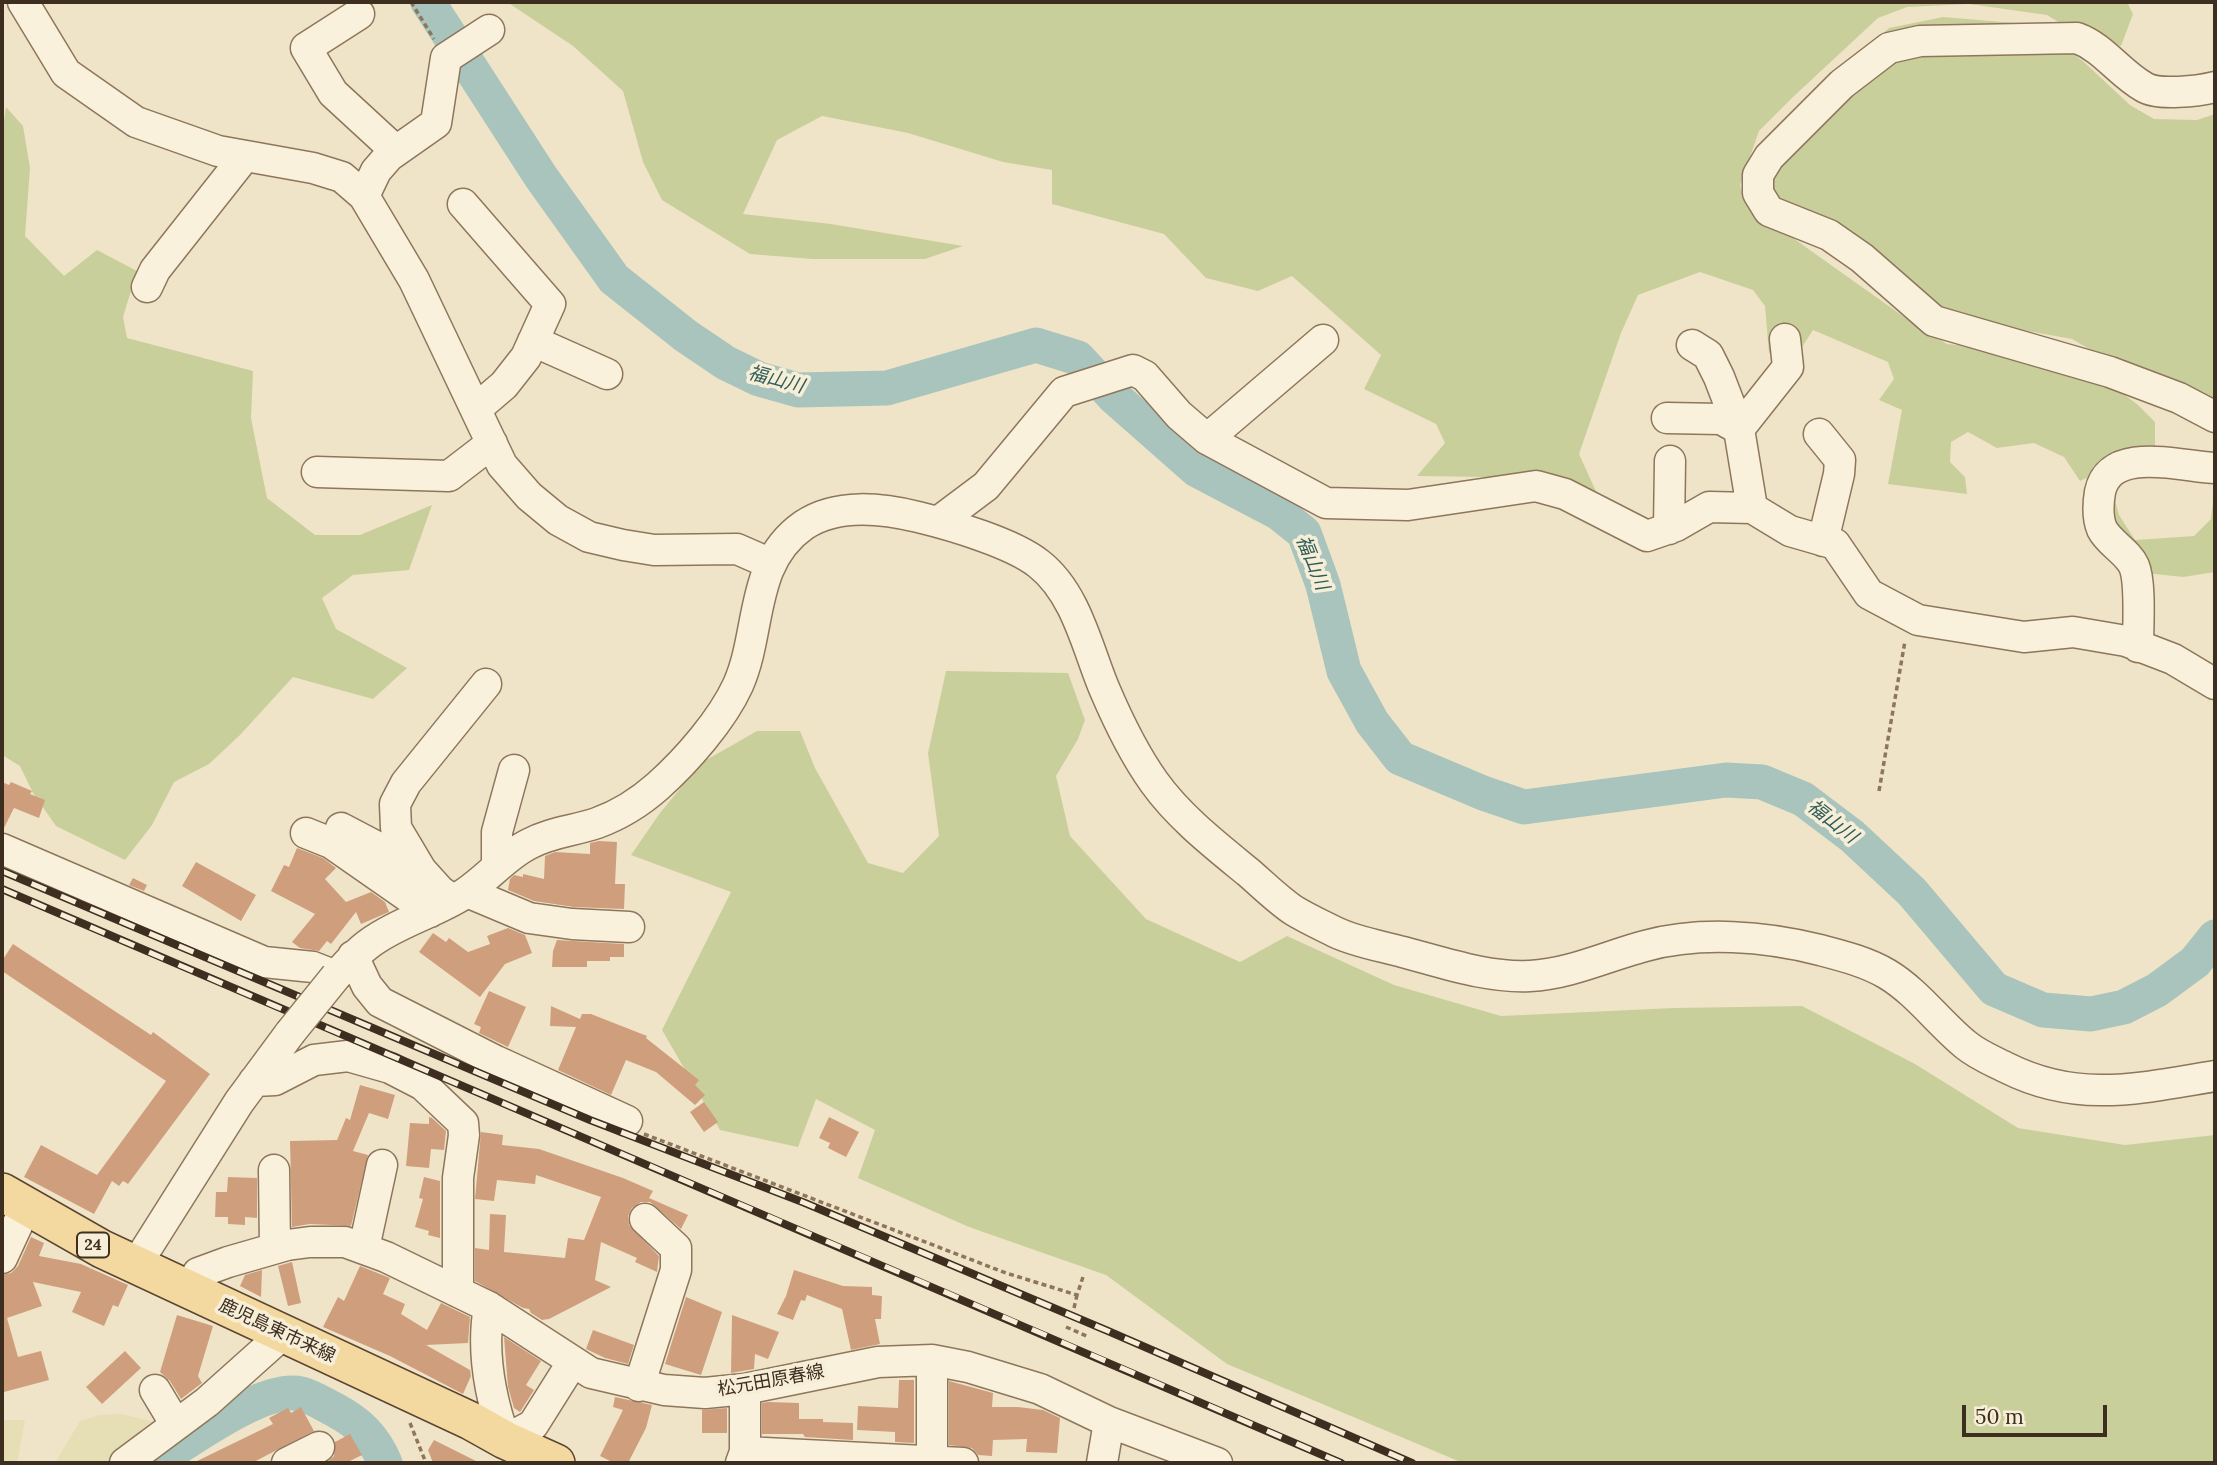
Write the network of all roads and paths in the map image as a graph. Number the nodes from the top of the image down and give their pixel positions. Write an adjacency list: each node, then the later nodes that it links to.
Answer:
1 (23, 2): 8 (street)
2 (411, 2): 5 (path)
3 (359, 14): 7 (street)
4 (489, 30): 5 (street)
5 (446, 58): 7 (street)
6 (2215, 87): 18 (street)
7 (396, 151): 9 (street)
8 (245, 156): 9 (street); 11 (street)
9 (364, 196): 17 (street)
10 (463, 204): 14 (street)
11 (147, 287)
12 (1322, 340): 22 (street)
13 (1785, 340): 20 (street)
14 (533, 341): 16 (street); 17 (street)
15 (1692, 345): 20 (street)
16 (607, 374)
17 (476, 409): 23 (street)
18 (2215, 417)
19 (1667, 418): 20 (street)
20 (1739, 429): 27 (street)
21 (1819, 434): 30 (street)
22 (1207, 439): 28 (street); 29 (street)
23 (492, 443): 26 (street); 31 (street)
24 (1670, 461): 29 (street)
25 (2215, 468): 33 (street)
26 (317, 472)
27 (1752, 508): 29 (street); 30 (street)
28 (938, 522): 31 (street); 46 (street)
29 (1669, 529)
30 (1823, 541): 32 (street)
31 (769, 563): 41 (street)
32 (1910, 615): 33 (street); 37 (path)
33 (2138, 647): 35 (street)
34 (486, 684): 42 (street)
35 (2215, 684)
36 (514, 770): 41 (street)
37 (1879, 791)
38 (341, 828): 42 (street)
39 (306, 833): 43 (street)
40 (2, 849): 45 (street)
41 (498, 867): 43 (street)
42 (421, 870): 43 (street)
43 (450, 901): 44 (street); 45 (street)
44 (629, 927)
45 (345, 966): 47 (street, bridge); 48 (street)
46 (2215, 1076)
47 (254, 1081): 56 (street); 59 (street)
48 (626, 1121): 60 (path)
49 (382, 1165): 54 (street)
50 (274, 1170): 53 (street)
51 (14, 1199): 55 (street); 56 (main road, 鹿児島東市来線 / 24)
52 (645, 1219): 68 (street)
53 (275, 1248): 54 (street, 松元田原春線); 58 (street, 松元田原春線)
54 (364, 1248): 59 (street, 松元田原春線)
55 (2, 1258)
56 (136, 1265): 58 (main road, 鹿児島東市来線 / 24)
57 (1083, 1277): 60 (path)
58 (187, 1291): 64 (main road, 鹿児島東市来線 / 24)
59 (458, 1292): 61 (street, 松元田原春線)
60 (1077, 1295): 62 (path)
61 (489, 1307): 67 (street, 松元田原春線); 75 (street)
62 (1074, 1308)
63 (1066, 1327): 65 (path)
64 (283, 1334): 71 (main road, 鹿児島東市来線 / 24); 73 (street)
65 (1089, 1337)
66 (932, 1360): 69 (street, 松元田原春線); 72 (street, 松元田原春線); 77 (street)
67 (572, 1363): 68 (street, 松元田原春線); 75 (street)
68 (639, 1386): 69 (street, 松元田原春線)
69 (745, 1389): 76 (street)
70 (155, 1390): 73 (street)
71 (406, 1391): 75 (main road, 鹿児島東市来線 / 24); 80 (path)
72 (1110, 1423): 83 (street); 84 (street, 松元田原春線)
73 (176, 1425): 78 (street)
74 (319, 1447): 79 (street)
75 (499, 1452): 81 (main road, 鹿児島東市来線 / 24)
76 (743, 1458): 77 (street)
77 (932, 1462): 82 (street)
78 (125, 1463)
79 (287, 1463)
80 (426, 1463)
81 (556, 1463)
82 (963, 1463)
83 (1102, 1463)
84 (1216, 1463)

